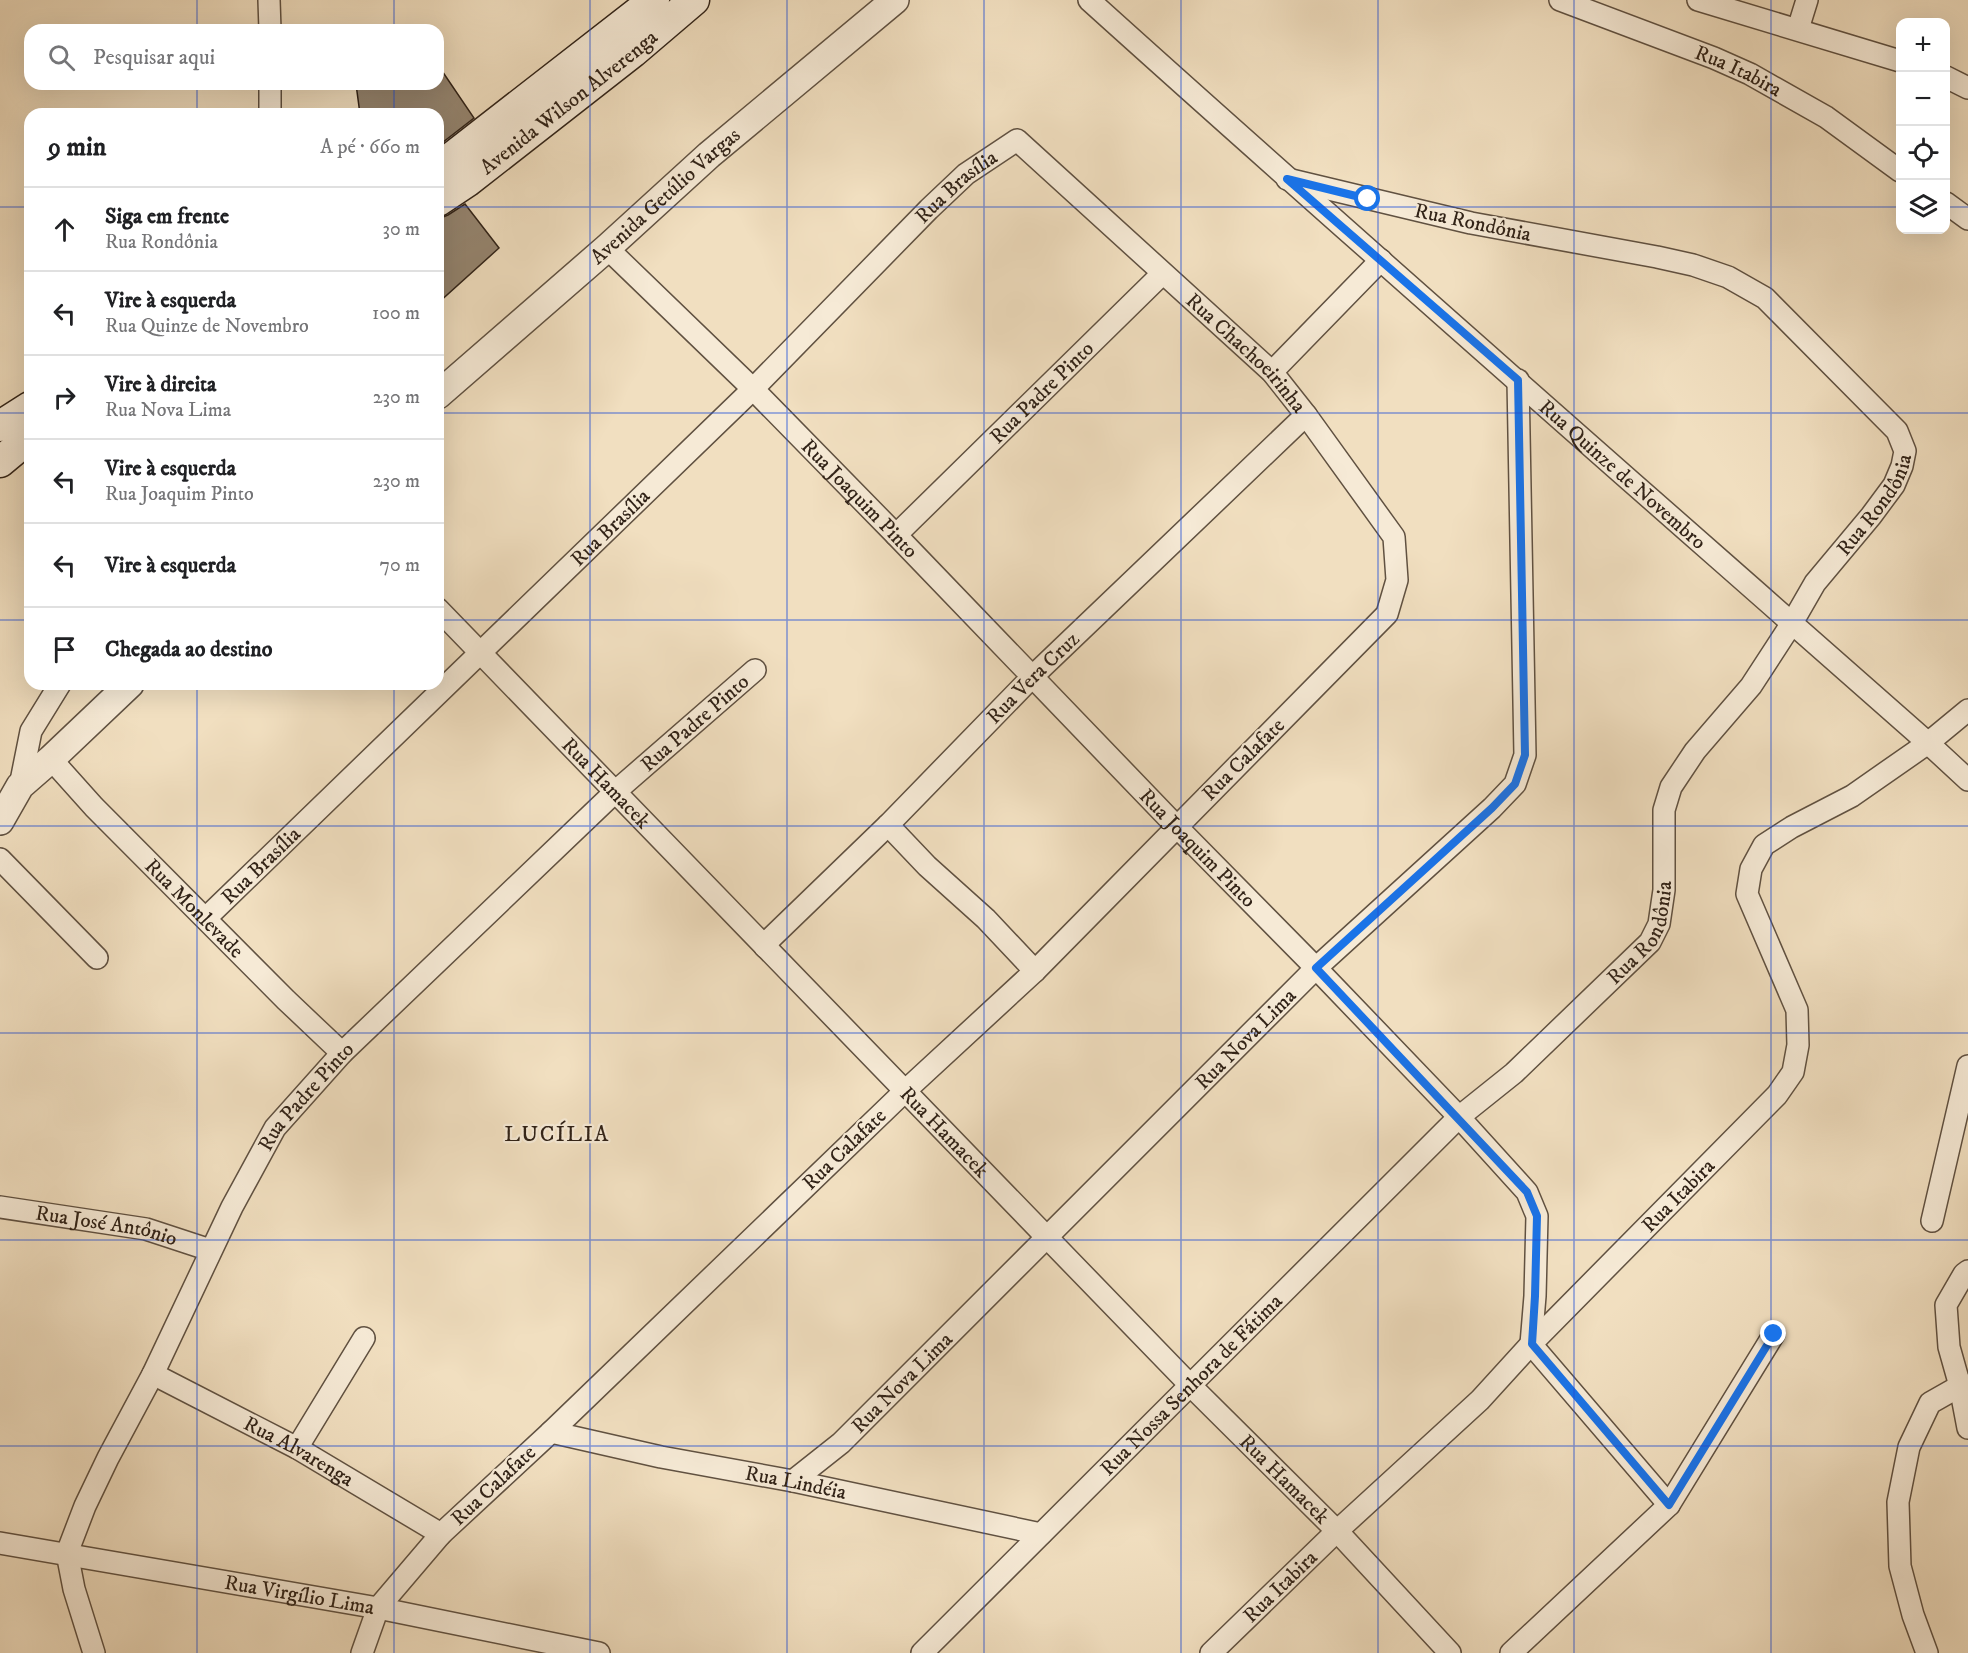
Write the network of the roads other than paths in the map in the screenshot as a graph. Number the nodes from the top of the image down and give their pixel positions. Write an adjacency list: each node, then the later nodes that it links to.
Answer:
1 (269, 0): 9 (street)
2 (654, 0): 17 (main road, Avenida Wilson Alverenga)
3 (694, 0): 20 (main road, Avenida Wilson Alverenga)
4 (895, 0): 23 (street, Avenida Getúlio Vargas)
5 (1089, 0): 19 (street, Rua Quinze de Novembro)
6 (1560, 0): 18 (street, Rua Itabira)
7 (1698, 0): 10 (street)
8 (1807, 0): 10 (street)
9 (270, 24)
10 (1798, 29): 11 (street)
11 (1896, 60)
12 (1950, 79): 13 (street)
13 (1968, 88)
14 (270, 90): 15 (street)
15 (270, 108)
16 (1017, 140): 25 (street, Rua Chachoeirinha); 28 (street, Rua Brasília)
17 (444, 163)
18 (1896, 168)
19 (1287, 179): 24 (street, Rua Quinze de Novembro); 38 (street, Rua Rondônia)
20 (444, 197)
21 (1950, 206): 22 (street)
22 (1968, 219)
23 (607, 248): 28 (street, Rua Joaquim Pinto); 29 (street, Avenida Getúlio Vargas)
24 (1381, 260): 26 (street); 27 (street, Rua Quinze de Novembro)
25 (1162, 274): 26 (street, Rua Chachoeirinha); 35 (street, Rua Padre Pinto)
26 (1272, 372): 31 (street, Rua Chachoeirinha)
27 (1518, 380): 38 (street, Rua Quinze de Novembro); 59 (street, Rua Nova Lima)
28 (753, 389): 35 (street, Rua Joaquim Pinto); 39 (street, Rua Brasília)
29 (444, 390)
30 (24, 411): 32 (main road)
31 (1306, 415): 36 (street, Rua Chachoeirinha); 41 (street, Rua Vera Cruz)
32 (0, 426)
33 (24, 442): 34 (main road)
34 (0, 462)
35 (896, 535): 41 (street, Rua Joaquim Pinto)
36 (1387, 614): 54 (street, Rua Calafate)
37 (444, 615): 39 (street, Rua Hamacek)
38 (1792, 623): 47 (street, Rua Quinze de Novembro); 64 (street, Rua Rondônia)
39 (480, 653): 42 (street, Rua Brasília); 51 (street, Rua Hamacek)
40 (755, 670): 51 (street, Rua Padre Pinto)
41 (1032, 676): 53 (street, Rua Vera Cruz); 54 (street, Rua Joaquim Pinto)
42 (444, 688)
43 (56, 690): 50 (street)
44 (124, 690): 48 (street)
45 (442, 690): 56 (street, Rua Brasília)
46 (1968, 710): 47 (street, Rua Itabira)
47 (1928, 743): 49 (street, Rua Quinze de Novembro); 72 (street, Rua Itabira)
48 (51, 759): 50 (street); 56 (street, Rua Monlevade)
49 (1968, 780)
50 (20, 786): 52 (street)
51 (616, 791): 57 (street, Rua Hamacek); 61 (street, Rua Padre Pinto)
52 (0, 820)
53 (888, 825): 57 (street, Rua Vera Cruz); 60 (street)
54 (1177, 826): 59 (street, Rua Joaquim Pinto); 60 (street, Rua Calafate)
55 (0, 859): 58 (street)
56 (206, 918): 61 (street, Rua Monlevade)
57 (765, 947): 63 (street, Rua Hamacek)
58 (97, 958)
59 (1316, 968): 64 (street, Rua Joaquim Pinto); 67 (street, Rua Nova Lima)
60 (1035, 970): 63 (street, Rua Calafate)
61 (342, 1053): 68 (street, Rua Padre Pinto)
62 (1968, 1066): 66 (street)
63 (905, 1091): 67 (street, Rua Hamacek); 77 (street, Rua Calafate)
64 (1458, 1117): 72 (street, Rua Joaquim Pinto); 75 (street, Rua Nossa Senhora de Fátima)
65 (0, 1207): 68 (street, Rua José Antônio)
66 (1932, 1221)
67 (1047, 1238): 75 (street, Rua Hamacek); 79 (street, Rua Nova Lima)
68 (210, 1250): 73 (street, Rua Padre Pinto)
69 (1968, 1271): 74 (street)
70 (1774, 1334): 80 (street)
71 (364, 1338): 78 (street)
72 (1532, 1344): 80 (street); 81 (street, Rua Itabira)
73 (153, 1374): 78 (street, Rua Alvarenga); 85 (street, Rua Padre Pinto)
74 (1964, 1385): 76 (street); 94 (street)
75 (1191, 1386): 81 (street, Rua Hamacek); 83 (street, Rua Nossa Senhora de Fátima)
76 (1968, 1428)
77 (551, 1432): 79 (street, Rua Lindéia); 82 (street, Rua Calafate)
78 (297, 1448): 82 (street, Rua Alvarenga)
79 (793, 1481): 83 (street, Rua Lindéia)
80 (1669, 1505): 93 (street)
81 (1337, 1531): 91 (street, Rua Itabira); 92 (street, Rua Hamacek)
82 (441, 1534): 86 (street, Rua Calafate)
83 (1041, 1534): 90 (street, Rua Nossa Senhora de Fátima)
84 (0, 1543): 85 (street, Rua Virgílio Lima)
85 (67, 1553): 86 (street, Rua Virgílio Lima); 87 (street)
86 (378, 1608): 88 (street); 89 (street, Rua Virgílio Lima)
87 (94, 1653)
88 (362, 1653)
89 (599, 1653)
90 (922, 1653)
91 (1211, 1653)
92 (1450, 1653)
93 (1511, 1653)
94 (1927, 1653)

